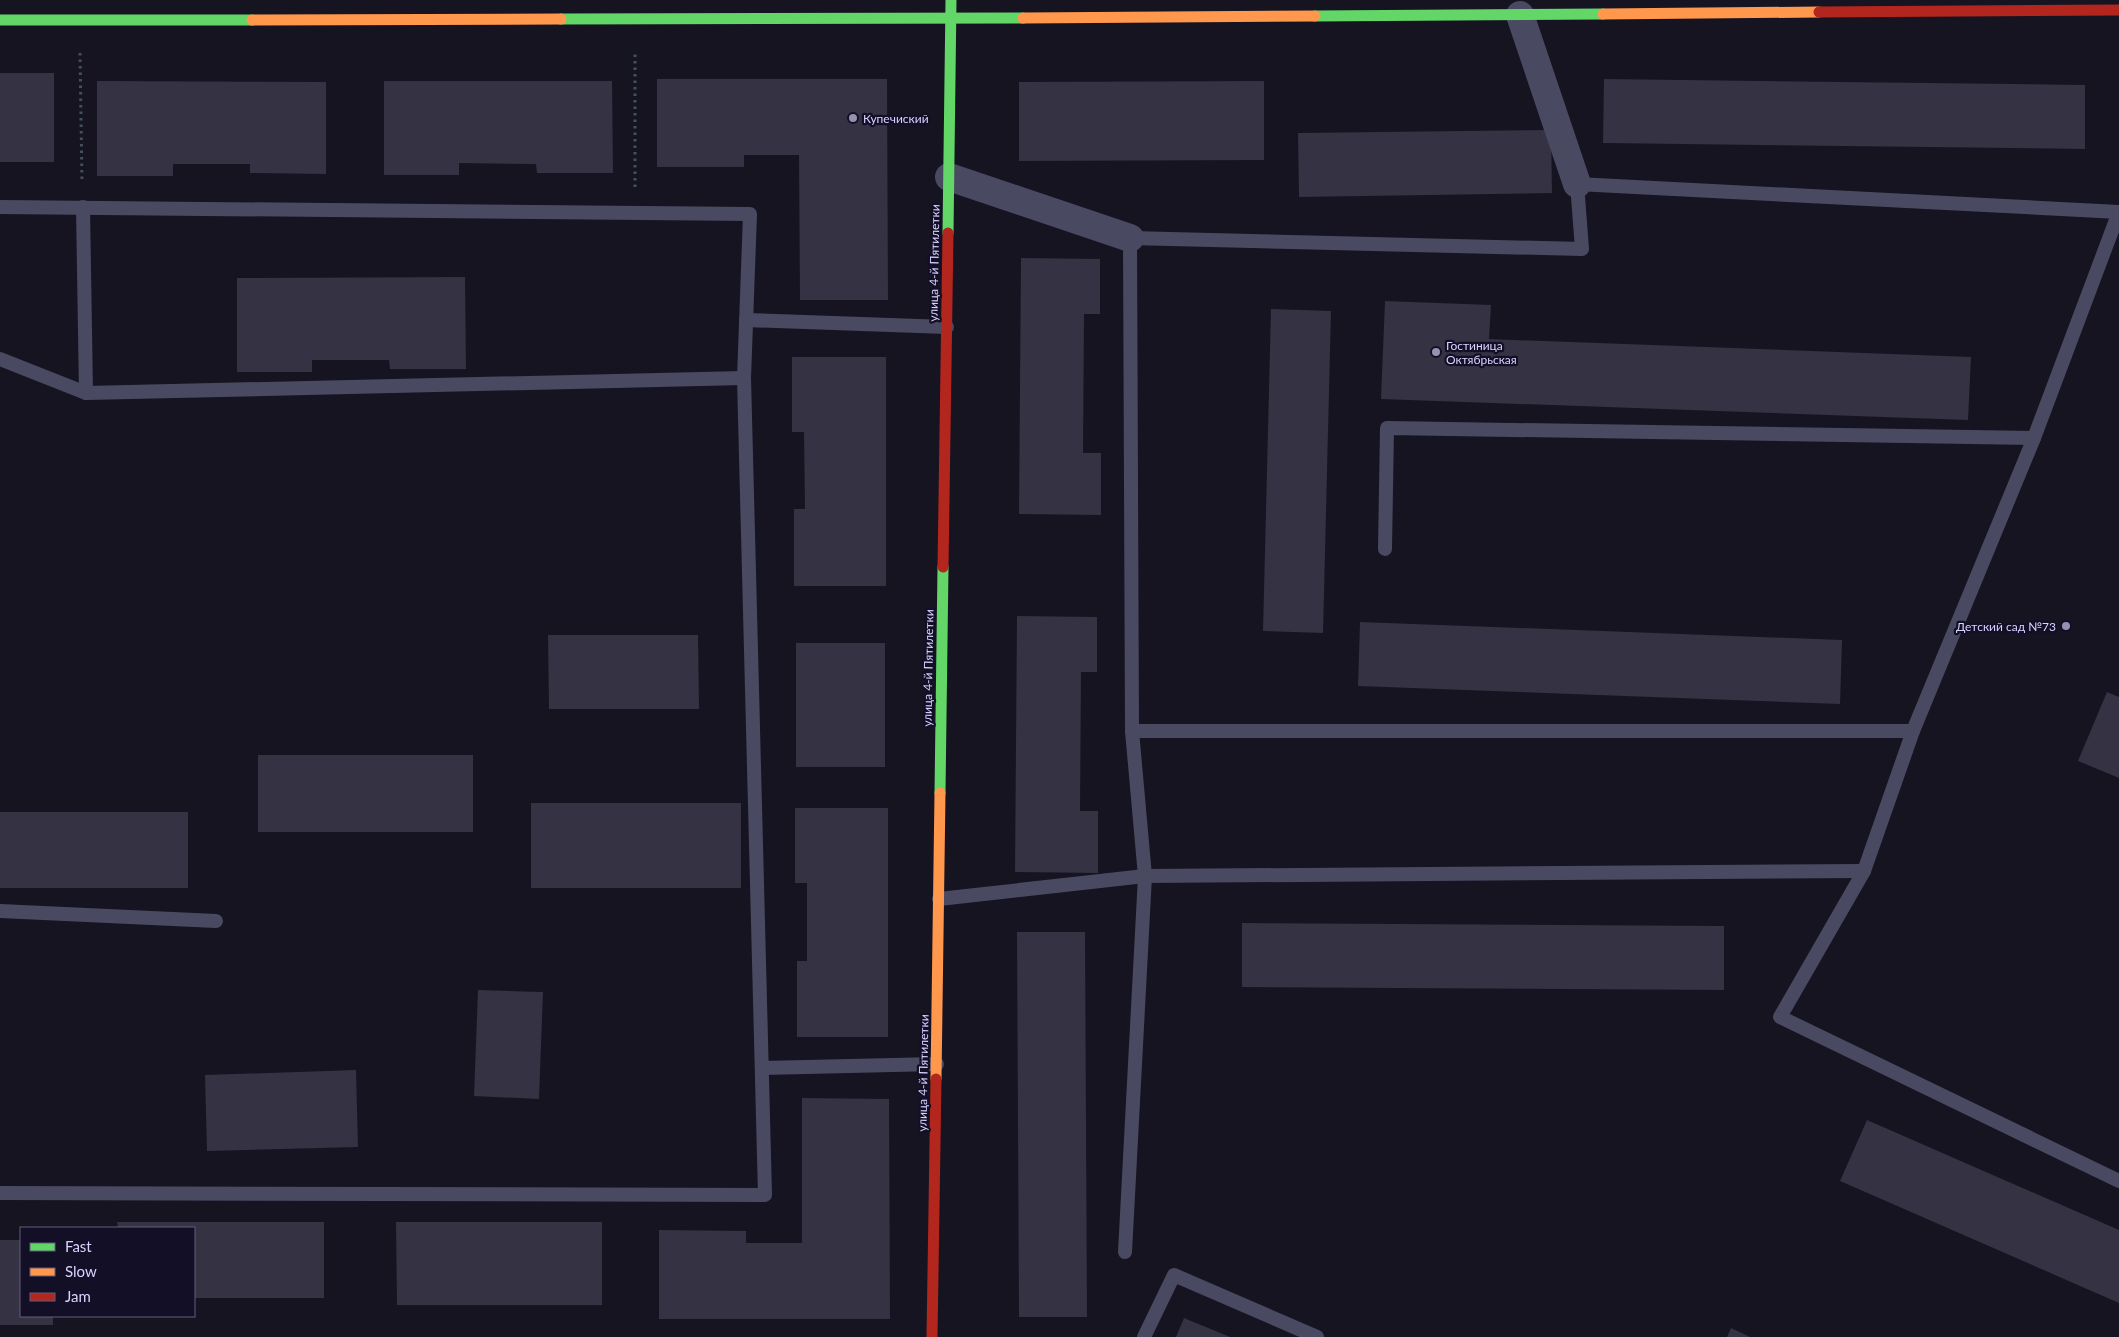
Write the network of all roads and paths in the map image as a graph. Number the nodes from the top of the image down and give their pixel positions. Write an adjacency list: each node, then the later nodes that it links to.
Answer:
1 (951, 0): 7 (street, улица 4-й Пятилетки)
2 (1611, 0): 4 (lane)
3 (2119, 10): 4 (street)
4 (1611, 14): 5 (street)
5 (1520, 15): 7 (street); 11 (street)
6 (635, 19): 7 (street); 9 (street); 15 (path)
7 (951, 19): 10 (street, улица 4-й Пятилетки)
8 (0, 20): 9 (street)
9 (80, 20): 13 (path)
10 (949, 177): 16 (street); 18 (street, улица 4-й Пятилетки)
11 (1578, 184): 14 (lane); 16 (lane)
12 (0, 206): 13 (lane)
13 (83, 207): 15 (lane); 21 (lane)
14 (2119, 212): 22 (lane)
15 (635, 213): 17 (lane)
16 (1130, 238): 24 (lane)
17 (746, 320): 18 (lane); 20 (lane)
18 (947, 328): 28 (street, улица 4-й Пятилетки)
19 (0, 359): 21 (lane)
20 (744, 378): 21 (lane); 32 (lane)
21 (86, 393)
22 (2034, 438): 23 (lane); 25 (lane)
23 (1385, 549)
24 (1132, 731): 25 (lane); 27 (lane)
25 (1913, 732): 26 (lane)
26 (1864, 870): 27 (lane); 33 (lane)
27 (1145, 876): 28 (lane); 35 (lane)
28 (939, 899): 31 (street, улица 4-й Пятилетки)
29 (0, 911): 30 (lane)
30 (216, 921)
31 (936, 1064): 32 (lane); 36 (street, улица 4-й Пятилетки)
32 (762, 1068): 34 (lane)
33 (2119, 1181)
34 (0, 1193)
35 (1125, 1252)
36 (932, 1337)
37 (1144, 1337): 38 (lane)
38 (1317, 1337)

